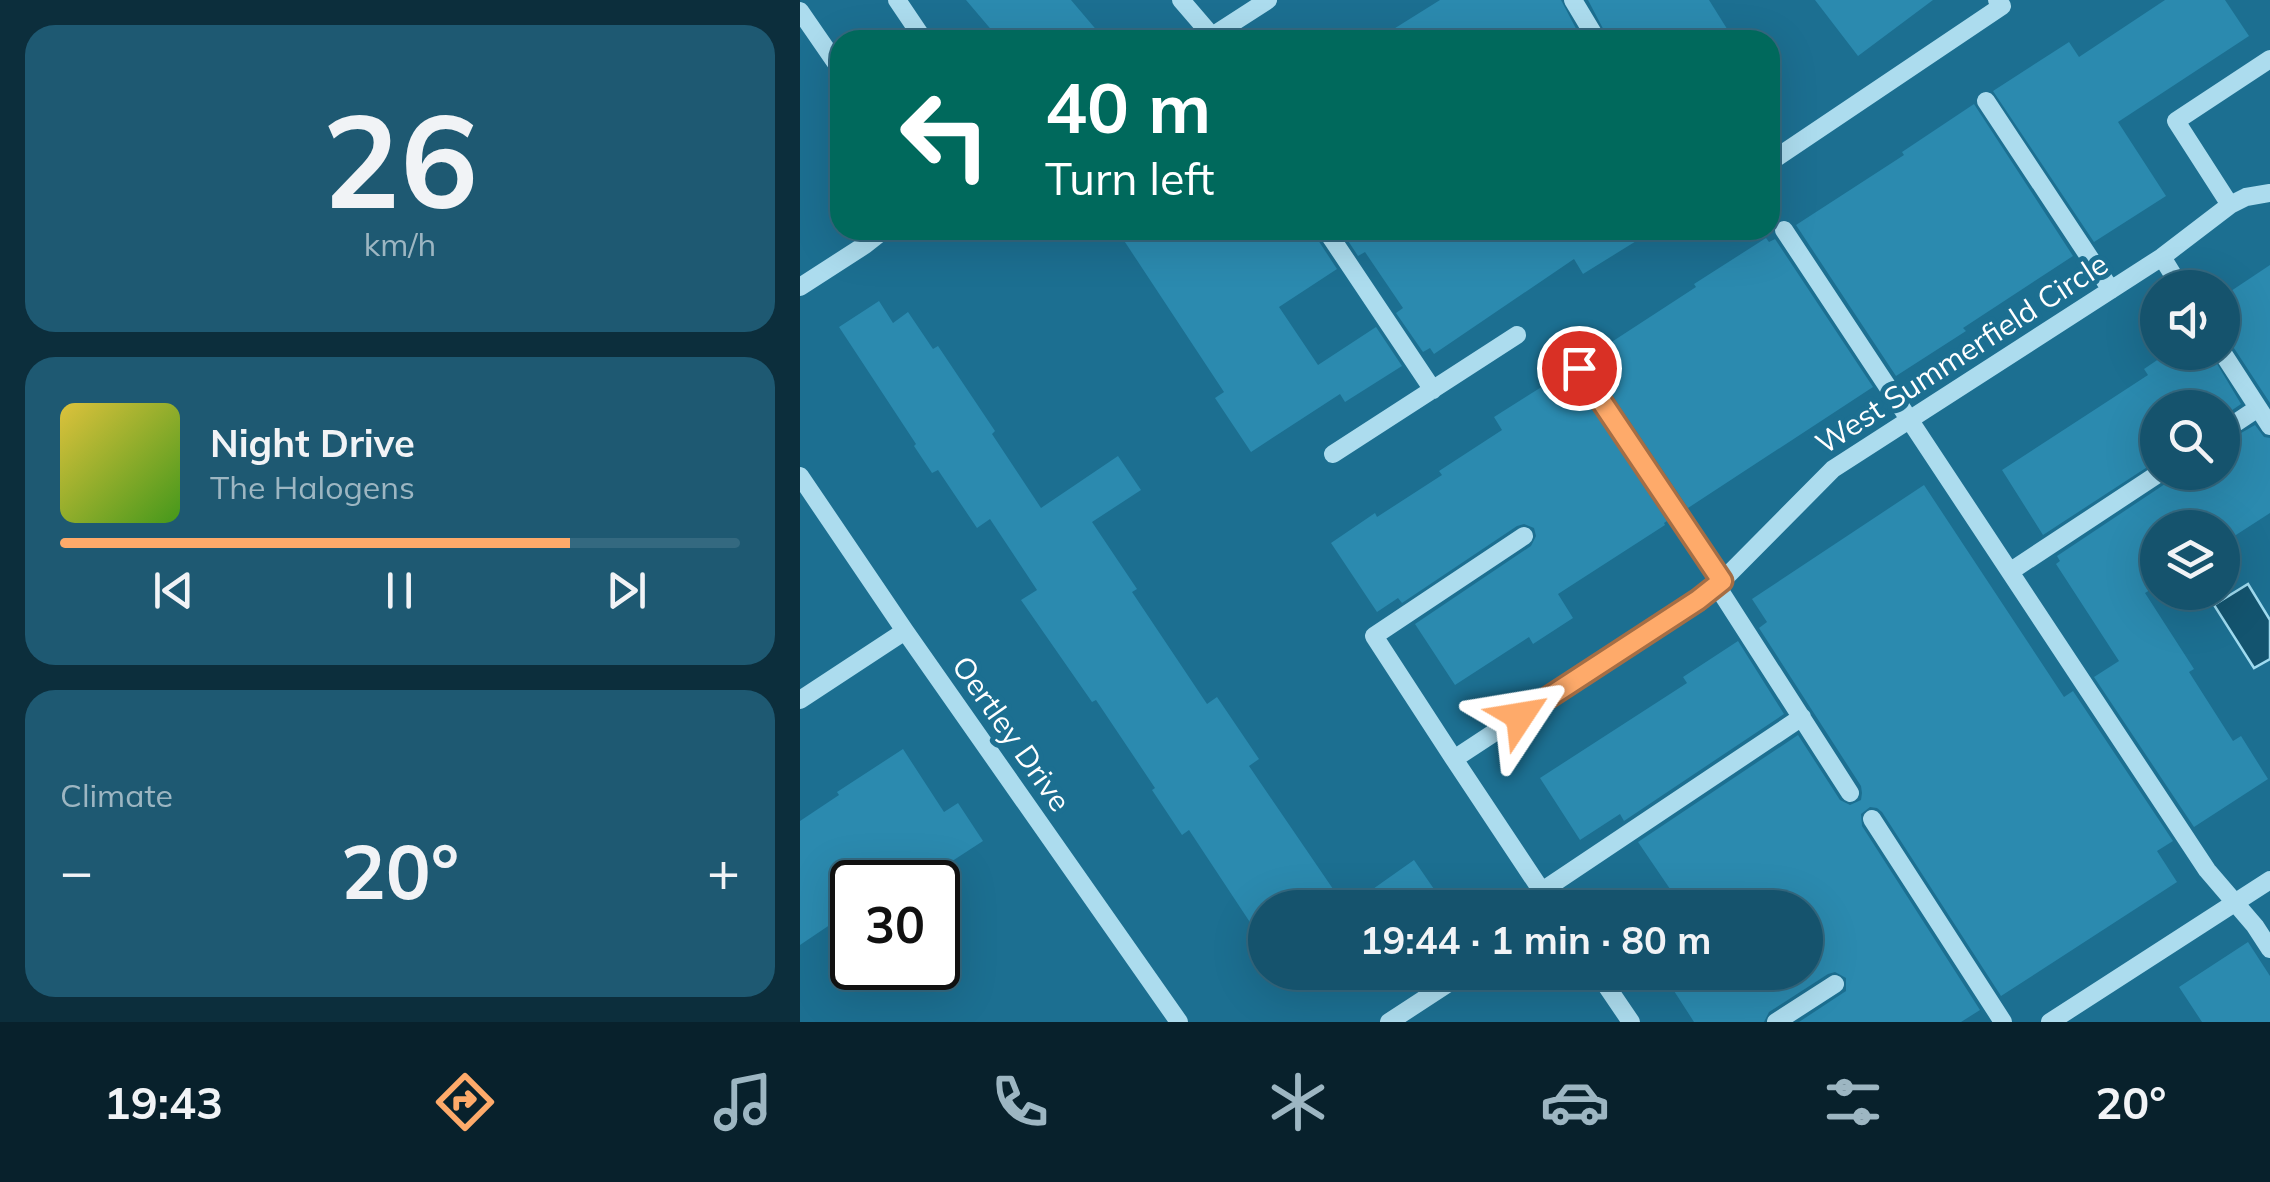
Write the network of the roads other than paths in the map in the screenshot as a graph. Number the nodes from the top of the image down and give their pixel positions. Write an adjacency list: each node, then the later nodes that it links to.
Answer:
1 (897, 0): 7 (street)
2 (1182, 0): 8 (street)
3 (1268, 0): 9 (street)
4 (1573, 0): 10 (street)
5 (1997, 0): 14 (street)
6 (800, 12): 11 (street)
7 (917, 30)
8 (1203, 30)
9 (1221, 30)
10 (1592, 30)
11 (830, 55)
12 (2270, 60): 16 (street)
13 (1986, 101): 23 (street)
14 (1780, 155)
15 (2270, 193): 16 (street, West Summerfield Circle)
16 (2230, 206): 20 (street, West Summerfield Circle)
17 (1784, 230): 29 (street)
18 (872, 240): 22 (street)
19 (1333, 240): 27 (street)
20 (2162, 257): 21 (street); 23 (street, West Summerfield Circle)
21 (2170, 270)
22 (800, 287)
23 (2112, 290): 29 (street, West Summerfield Circle)
24 (1517, 336): 27 (street)
25 (1579, 368): 37 (street)
26 (2234, 370): 28 (street)
27 (1432, 390): 32 (street)
28 (2258, 408): 30 (street); 31 (street)
29 (1910, 420): 36 (street); 37 (street, West Summerfield Circle)
30 (2240, 420)
31 (2270, 426)
32 (1333, 454)
33 (800, 476): 38 (street, Oertley Drive)
34 (2140, 486): 36 (street)
35 (1524, 536): 41 (street)
36 (2012, 571): 47 (street)
37 (1719, 584): 40 (street); 41 (street, West Summerfield Circle)
38 (905, 632): 39 (street); 52 (street, Oertley Drive)
39 (800, 700)
40 (1802, 717): 42 (street); 46 (street)
41 (1454, 759): 45 (street)
42 (1850, 793)
43 (1872, 819): 56 (street)
44 (2270, 880): 47 (street)
45 (1541, 890)
46 (1543, 890)
47 (2235, 904): 48 (street); 57 (street)
48 (2270, 950)
49 (1834, 984): 55 (street)
50 (1438, 990): 53 (street)
51 (1610, 990): 54 (street)
52 (1179, 1022)
53 (1390, 1022)
54 (1632, 1022)
55 (1776, 1022)
56 (2002, 1022)
57 (2050, 1022)

